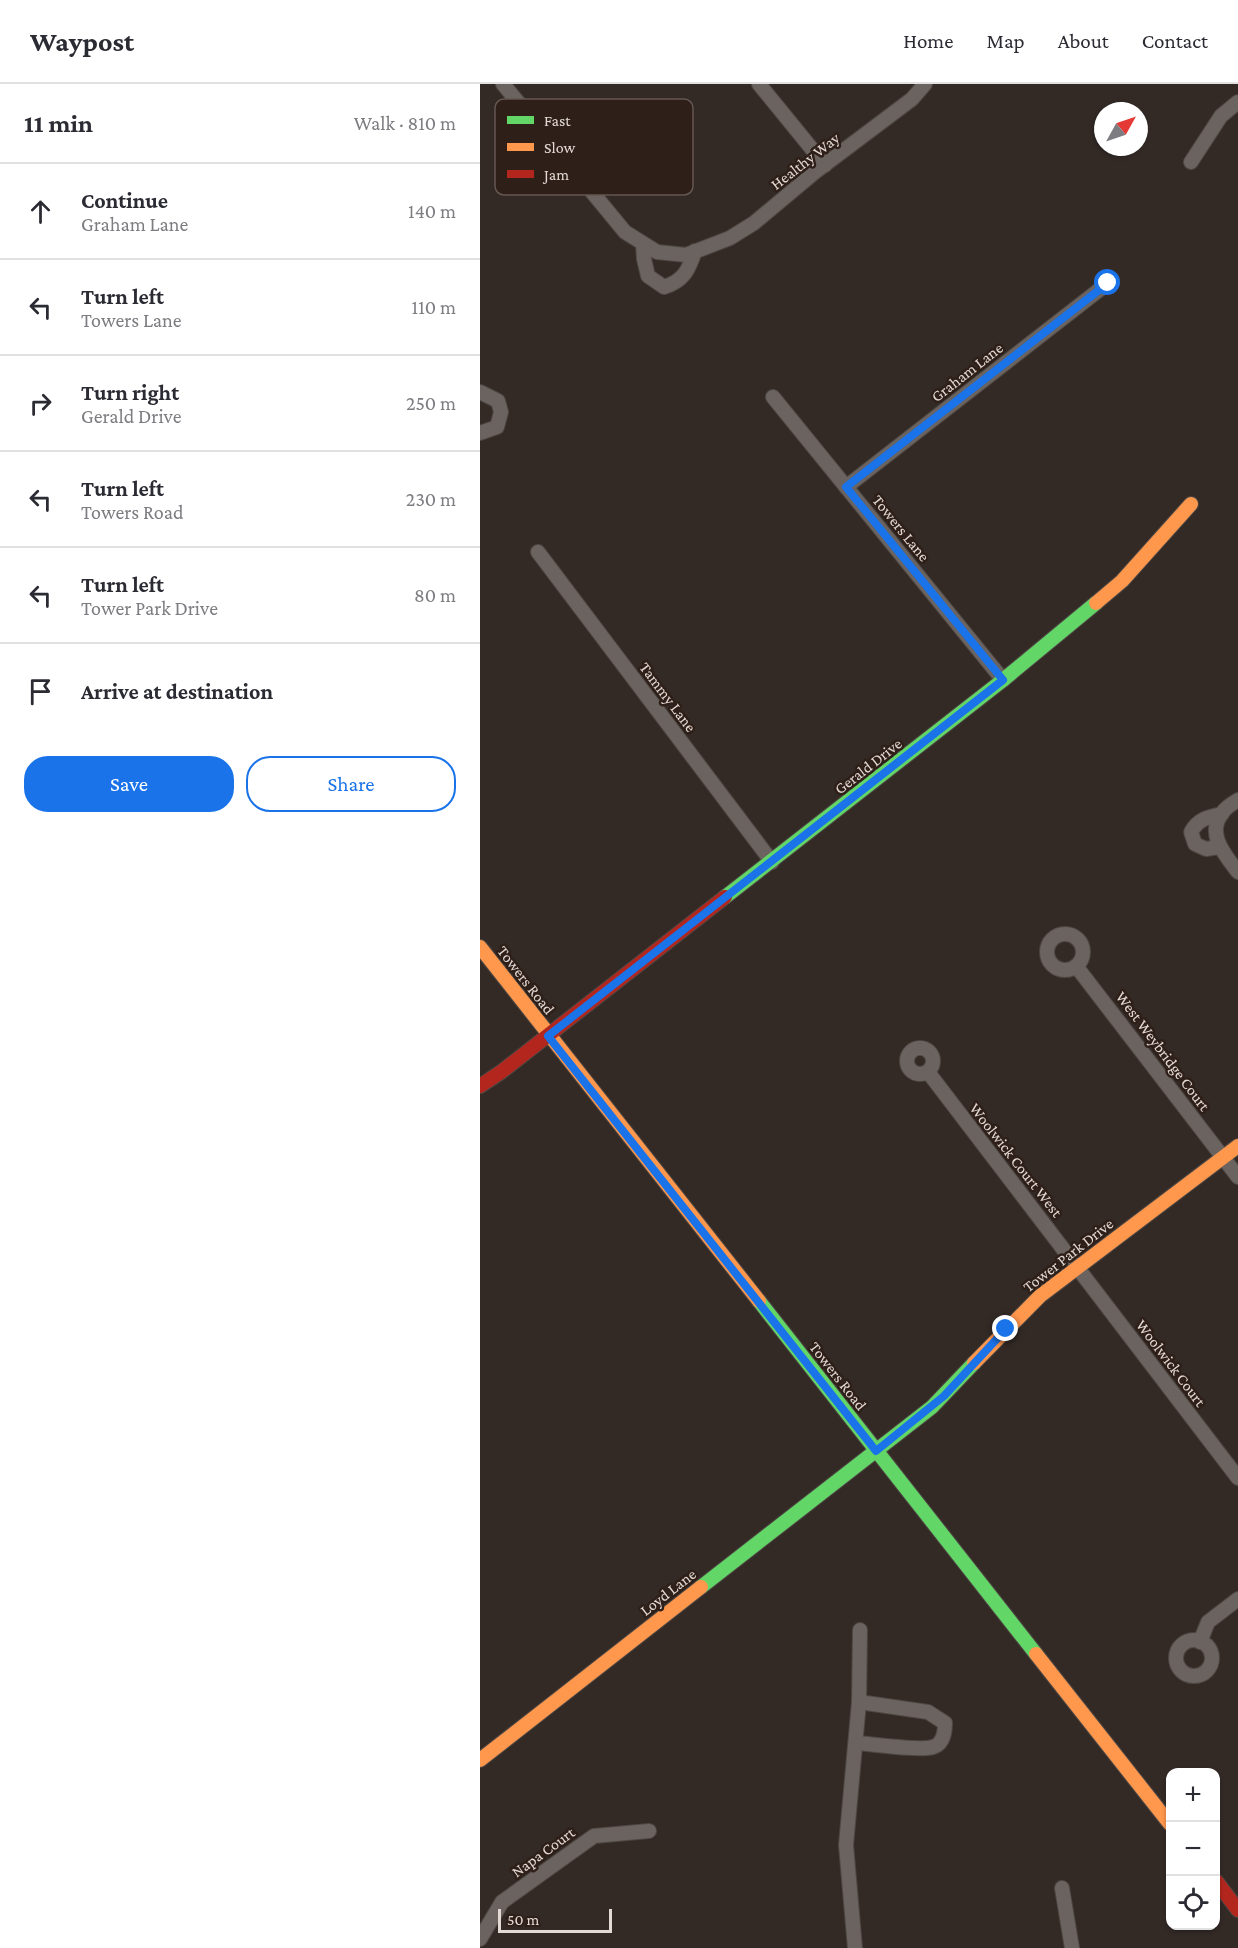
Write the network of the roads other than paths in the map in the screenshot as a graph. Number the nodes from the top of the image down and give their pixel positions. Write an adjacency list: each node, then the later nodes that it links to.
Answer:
1 (503, 84): 4 (street, Healthy Way)
2 (759, 84): 7 (street)
3 (926, 84): 7 (street, Healthy Way)
4 (515, 99)
5 (1238, 102): 6 (street)
6 (1191, 162)
7 (825, 165): 10 (street, Healthy Way)
8 (594, 195): 9 (street, Healthy Way)
9 (643, 243): 10 (street, Healthy Way); 10 (street)
10 (695, 251)
11 (1108, 283): 15 (street, Graham Lane)
12 (480, 392): 14 (street)
13 (773, 397): 15 (street, Towers Lane)
14 (480, 433)
15 (846, 487): 18 (street, Towers Lane)
16 (1191, 504): 18 (street, Gerald Drive)
17 (538, 552): 22 (street, Tammy Lane)
18 (1003, 680): 22 (street, Gerald Drive)
19 (1238, 800): 20 (street)
20 (1222, 814): 21 (street); 21 (street)
21 (1219, 847): 23 (street)
22 (772, 862): 26 (street, Gerald Drive)
23 (1238, 872)
24 (480, 948): 26 (street, Towers Road)
25 (1076, 966): 30 (street, West Weybridge Court)
26 (548, 1036): 28 (street, Gerald Drive); 33 (street, Towers Road)
27 (928, 1072): 32 (street, Woolwick Court West)
28 (480, 1086)
29 (1238, 1146): 30 (street, Tower Park Drive)
30 (1223, 1157): 31 (street, West Weybridge Court); 32 (street, Tower Park Drive)
31 (1238, 1177)
32 (1078, 1268): 33 (street, Tower Park Drive); 34 (street, Woolwick Court)
33 (876, 1451): 40 (street, Loyd Lane); 41 (street, Towers Road)
34 (1238, 1478)
35 (1238, 1599): 37 (street)
36 (860, 1630): 38 (street)
37 (1200, 1642)
38 (859, 1702): 39 (street); 39 (street)
39 (856, 1743): 47 (street)
40 (480, 1760)
41 (1168, 1822)
42 (649, 1831): 46 (street, Napa Court)
43 (1220, 1887): 45 (street)
44 (1062, 1888): 48 (street)
45 (1238, 1910)
46 (480, 1939)
47 (855, 1948)
48 (1072, 1948)

